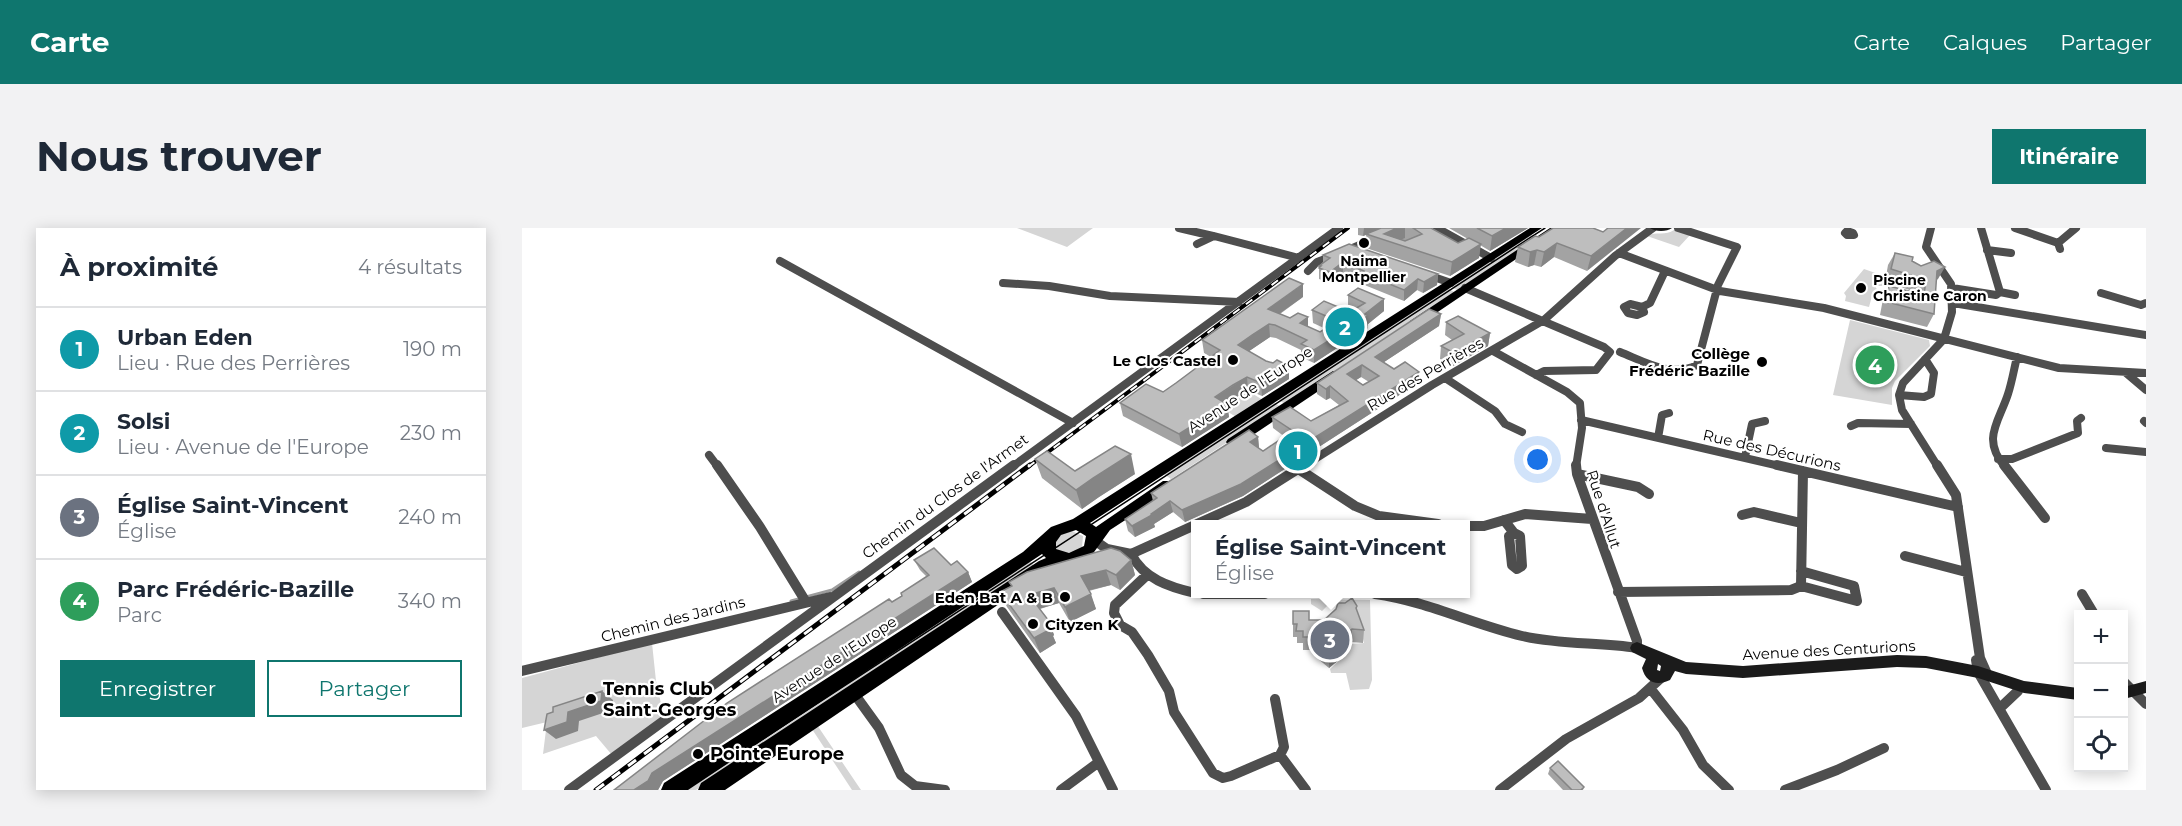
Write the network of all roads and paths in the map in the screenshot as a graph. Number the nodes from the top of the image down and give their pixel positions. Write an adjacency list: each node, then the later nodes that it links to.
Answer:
1 (1179, 228): 14 (street)
2 (1339, 228): 21 (street, Chemin du Clos de l'Armet)
3 (1398, 228): 16 (street)
4 (1437, 228): 22 (street)
5 (1537, 228): 22 (main road, Avenue de l'Europe)
6 (1557, 228): 29 (main road)
7 (1654, 228): 8 (street); 19 (street, Rue des Perrières)
8 (1668, 228)
9 (1678, 228): 31 (street)
10 (1930, 228): 30 (street)
11 (1981, 228): 17 (street)
12 (2015, 228): 13 (street)
13 (2076, 228)
14 (1214, 236): 15 (street); 21 (street)
15 (1197, 244)
16 (1350, 249): 18 (street); 24 (street)
17 (1987, 250): 20 (street); 32 (street)
18 (1362, 253)
19 (1619, 253): 25 (street); 39 (street, Rue des Perrières)
20 (2011, 253)
21 (1298, 257): 35 (street, Chemin du Clos de l'Armet)
22 (1491, 258): 28 (main road, Avenue de l'Europe)
23 (780, 261): 56 (street)
24 (1308, 271)
25 (1665, 271): 31 (street); 38 (street)
26 (1425, 274): 28 (street)
27 (1003, 283): 35 (street)
28 (1451, 283): 80 (main road, Avenue de l'Europe)
29 (1465, 288): 39 (street); 62 (main road)
30 (1952, 288): 32 (street); 36 (street)
31 (1717, 291): 41 (street); 43 (street)
32 (2000, 292): 34 (street)
33 (2101, 293): 37 (street)
34 (2015, 295)
35 (1237, 302): 56 (street, Chemin du Clos de l'Armet)
36 (1953, 303): 40 (street); 41 (street)
37 (2146, 303)
38 (1642, 307)
39 (1544, 320): 42 (street, Rue des Perrières); 48 (street)
40 (2146, 335)
41 (1944, 339): 44 (street); 45 (street)
42 (1493, 351): 48 (street, Rue d'Allut); 49 (street, Rue des Perrières)
43 (1620, 352)
44 (2017, 357): 47 (street); 66 (street)
45 (1925, 359): 51 (street); 51 (street)
46 (2146, 373): 47 (street)
47 (2126, 374): 50 (street)
48 (1536, 375): 54 (street, Rue d'Allut)
49 (1445, 378): 59 (street); 67 (street, Rue des Perrières)
50 (2146, 390)
51 (1899, 395): 57 (street)
52 (1669, 413): 60 (street)
53 (2081, 418): 66 (street)
54 (1581, 420): 60 (street, Rue des Décurions); 69 (street, Rue d'Allut)
55 (1765, 421): 65 (street)
56 (1073, 423): 96 (street, Chemin du Clos de l'Armet)
57 (1911, 424): 58 (street); 72 (street)
58 (1851, 426)
59 (1522, 432)
60 (1658, 438): 65 (street, Rue des Décurions)
61 (2106, 448): 63 (street)
62 (1218, 452)
63 (2146, 452)
64 (709, 455): 98 (street)
65 (1745, 458): 68 (street, Rue des Décurions)
66 (1998, 459): 74 (street)
67 (1297, 468): 76 (street, Rue des Perrières); 77 (street)
68 (1803, 471): 72 (street, Rue des Décurions); 79 (street)
69 (1577, 474): 71 (street); 75 (street, Rue d'Allut)
70 (1180, 477): 85 (main road)
71 (1649, 494)
72 (1958, 507): 90 (street)
73 (1742, 515): 79 (street)
74 (2045, 518)
75 (1592, 519): 78 (street); 94 (street, Rue d'Allut)
76 (1207, 520)
77 (1405, 520)
78 (1504, 520): 81 (street); 83 (street)
79 (1801, 523): 89 (street)
80 (1076, 525): 84 (main road); 85 (main road)
81 (1470, 526)
82 (1191, 527): 86 (street, Rue des Perrières)
83 (1514, 533)
84 (1048, 540): 88 (main road); 117 (main road, Avenue de l'Europe)
85 (1098, 543): 86 (street); 88 (main road)
86 (1131, 554): 91 (street)
87 (1905, 556): 90 (street)
88 (1061, 560): 108 (main road)
89 (1801, 571): 92 (street); 92 (street)
90 (1966, 572): 103 (street)
91 (1148, 575): 93 (street); 114 (street)
92 (1801, 586): 94 (street)
93 (1191, 592)
94 (1618, 592): 101 (street, Rue d'Allut)
95 (2082, 594): 99 (street)
96 (832, 597): 98 (street, Chemin des Jardins); 116 (street, Chemin du Clos de l'Armet)
97 (1409, 598): 101 (street)
98 (806, 602): 104 (street, Chemin des Jardins)
99 (2091, 610)
100 (1002, 612): 115 (street)
101 (1637, 648): 102 (street)
102 (1659, 668): 103 (street, Avenue des Centurions); 106 (street)
103 (1982, 669): 105 (street, Avenue des Centurions); 112 (street)
104 (522, 671)
105 (2019, 686): 109 (street, Avenue des Centurions); 112 (street)
106 (1650, 688): 123 (street); 124 (street)
107 (2132, 689): 111 (street)
108 (853, 692): 118 (main road); 119 (street)
109 (2074, 693)
110 (1275, 699): 114 (street)
111 (2146, 704)
112 (2000, 708): 126 (street)
113 (1884, 748): 125 (street)
114 (1280, 755): 122 (street)
115 (1099, 762): 120 (street); 121 (street)
116 (569, 790)
117 (671, 790)
118 (708, 790)
119 (945, 790)
120 (1060, 790)
121 (1113, 790)
122 (1306, 790)
123 (1500, 790)
124 (1729, 790)
125 (1785, 790)
126 (2046, 790)

